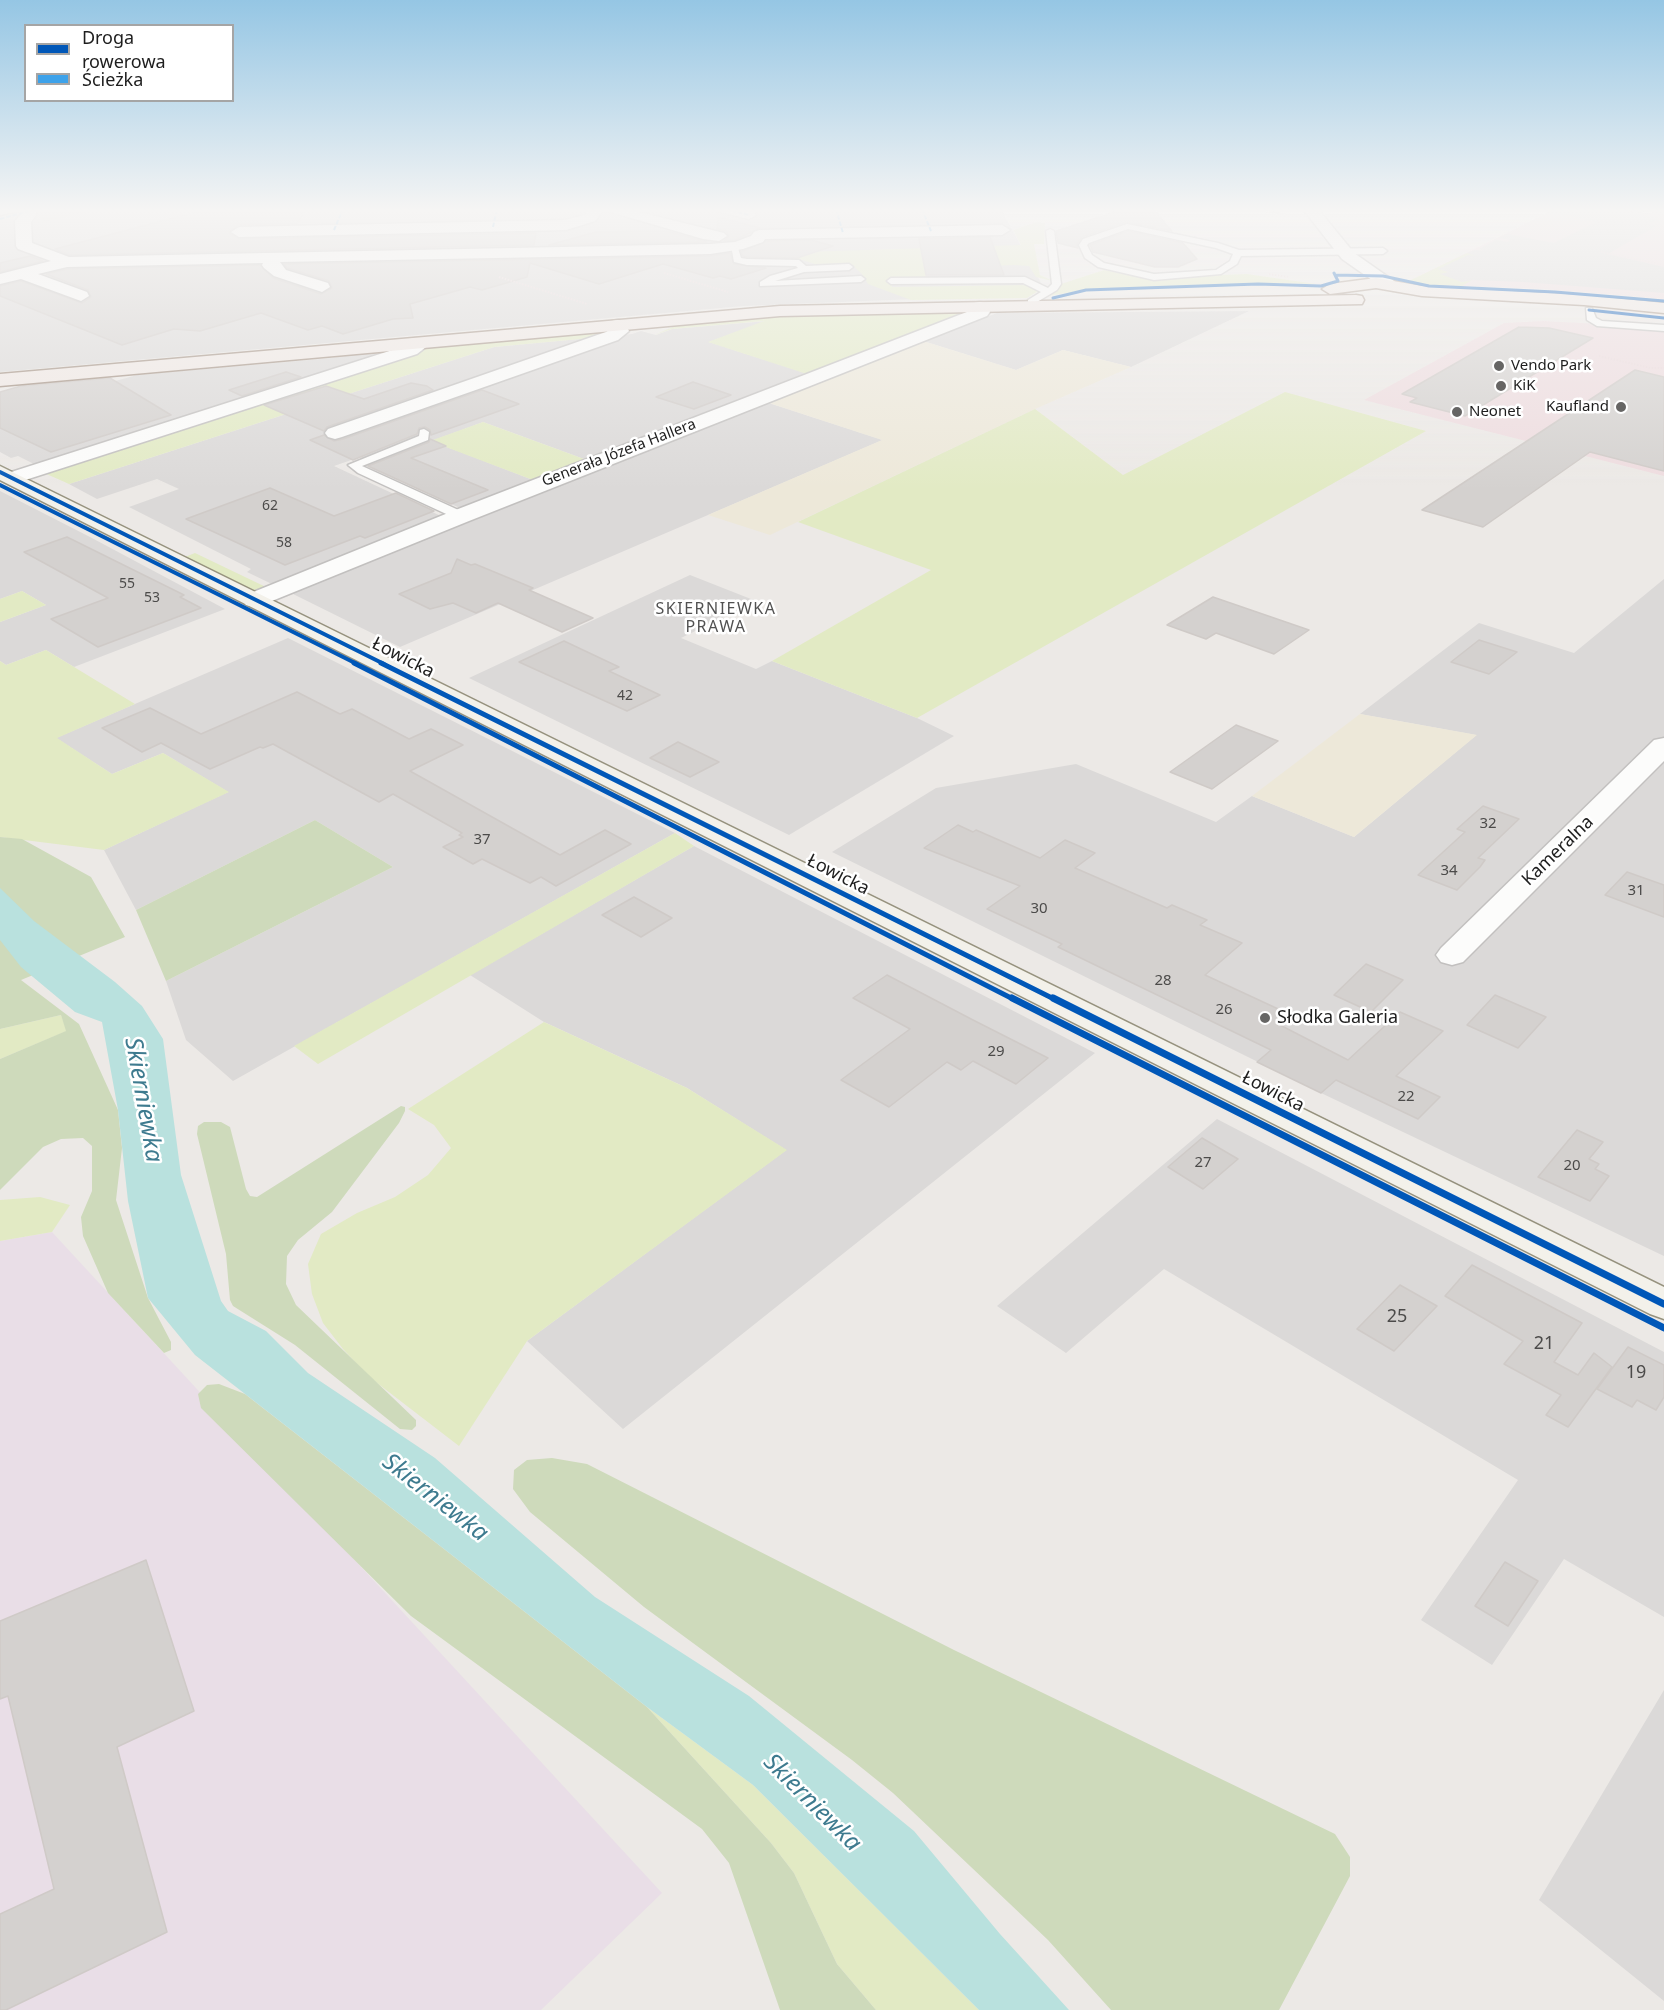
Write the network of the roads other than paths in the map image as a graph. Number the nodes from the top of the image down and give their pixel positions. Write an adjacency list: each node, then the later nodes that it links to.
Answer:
1 (1078, 303): 4 (main road)
2 (1487, 303): 7 (main road)
3 (1528, 303): 6 (main road)
4 (1031, 305): 5 (main road)
5 (980, 307): 9 (main road); 16 (street, Generała Józefa Hallera)
6 (1664, 308)
7 (1588, 310): 8 (main road); 10 (lane)
8 (1664, 318)
9 (626, 324): 11 (main road); 14 (street)
10 (1664, 328)
11 (416, 343): 12 (main road); 15 (street)
12 (0, 380)
13 (424, 432): 16 (lane)
14 (335, 433)
15 (6, 475): 17 (street, Łowicka)
16 (461, 516): 17 (street, Generała Józefa Hallera)
17 (254, 600): 20 (street, Łowicka)
18 (1664, 747): 19 (street, Kameralna)
19 (1452, 955)
20 (1664, 1304)

